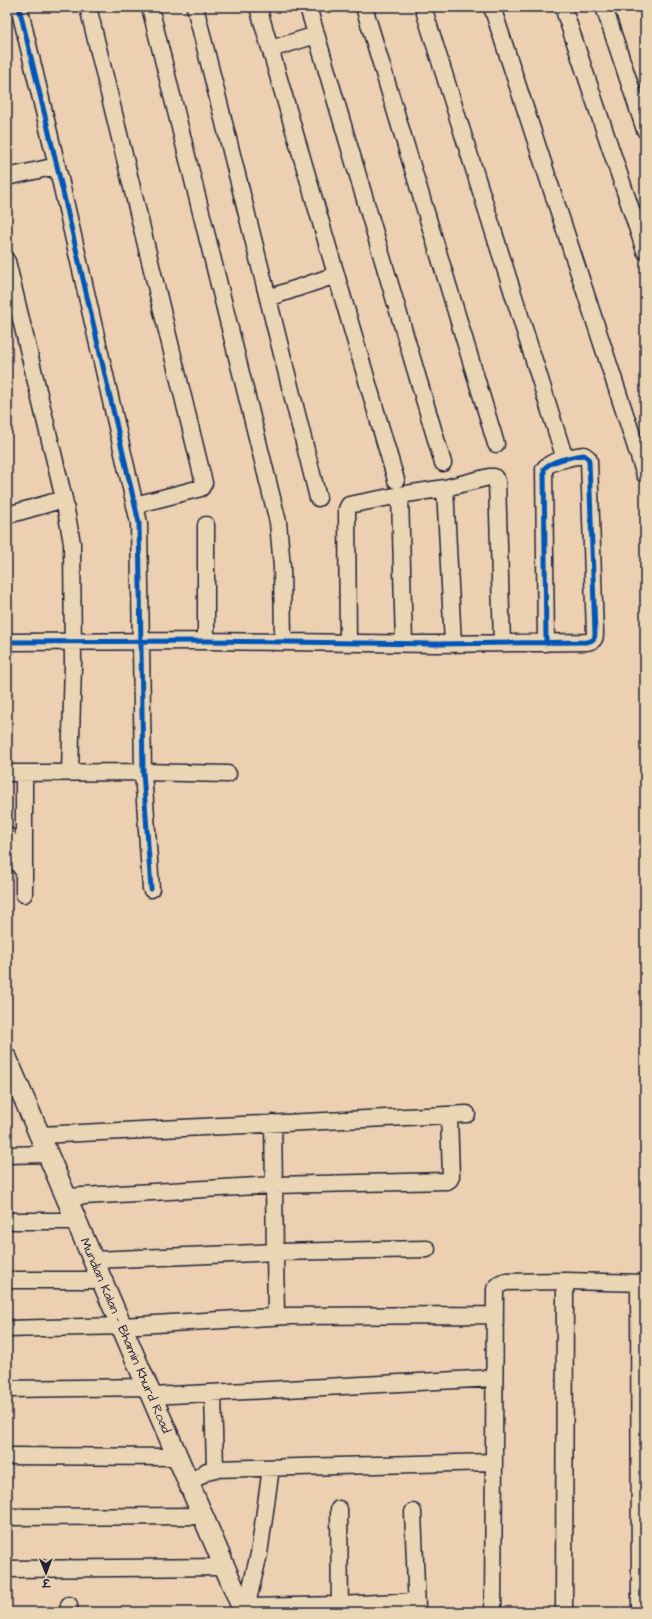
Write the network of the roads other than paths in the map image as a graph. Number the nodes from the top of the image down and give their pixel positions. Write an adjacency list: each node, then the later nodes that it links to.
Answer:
1 (18, 7): 15 (street)
2 (88, 7): 29 (street)
3 (150, 7): 36 (street)
4 (196, 7): 20 (street)
5 (258, 7): 13 (street)
6 (308, 7): 12 (street)
7 (364, 7): 21 (street)
8 (423, 7): 22 (street)
9 (492, 7): 24 (street)
10 (563, 7): 17 (street)
11 (604, 7): 14 (street)
12 (316, 35): 13 (street); 23 (street)
13 (270, 49): 19 (street)
14 (645, 130)
15 (57, 166): 16 (street); 29 (street)
16 (7, 177)
17 (645, 252)
18 (7, 261): 28 (street)
19 (336, 275): 20 (street); 25 (street)
20 (268, 298): 27 (street)
21 (496, 444)
22 (565, 459): 39 (street); 39 (street)
23 (444, 463)
24 (645, 475)
25 (398, 487): 26 (street); 37 (street); 40 (street)
26 (445, 488): 38 (street); 41 (street)
27 (318, 498)
28 (64, 499): 30 (street); 32 (street)
29 (135, 505): 33 (street)
30 (7, 514)
31 (206, 525): 34 (street)
32 (73, 641): 33 (street); 35 (street); 45 (street)
33 (141, 641): 34 (street); 42 (street)
34 (206, 641): 36 (street)
35 (7, 642)
36 (284, 642): 37 (street)
37 (348, 643): 40 (street)
38 (502, 643): 39 (street); 41 (street)
39 (546, 643)
40 (404, 644): 41 (street)
41 (453, 644)
42 (143, 772): 45 (street); 46 (street); 49 (street)
43 (7, 773): 44 (street)
44 (24, 773): 45 (street); 48 (street)
45 (70, 773)
46 (228, 774)
47 (7, 835): 48 (street)
48 (24, 875): 50 (street)
49 (151, 889)
50 (24, 894)
51 (7, 1059): 52 (street, Mundian Kalan - Bhamin Khurd Road)
52 (13, 1086): 56 (street, Mundian Kalan - Bhamin Khurd Road)
53 (467, 1114): 54 (street)
54 (449, 1115): 55 (street); 59 (street)
55 (273, 1123): 56 (street); 59 (street)
56 (40, 1135): 57 (street, Mundian Kalan - Bhamin Khurd Road)
57 (48, 1154): 58 (street); 60 (street, Mundian Kalan - Bhamin Khurd Road)
58 (7, 1155)
59 (274, 1185): 60 (street); 64 (street)
60 (66, 1197): 62 (street, Mundian Kalan - Bhamin Khurd Road)
61 (7, 1221): 62 (street)
62 (77, 1221): 65 (street, Mundian Kalan - Bhamin Khurd Road)
63 (427, 1249): 64 (street)
64 (276, 1252): 65 (street); 71 (street)
65 (94, 1260): 67 (street, Mundian Kalan - Bhamin Khurd Road)
66 (7, 1280): 67 (street)
67 (103, 1280): 72 (street, Mundian Kalan - Bhamin Khurd Road)
68 (565, 1281): 69 (street); 70 (street); 94 (street)
69 (642, 1283): 95 (street)
70 (494, 1315): 71 (street); 74 (street)
71 (276, 1316): 72 (street)
72 (122, 1326): 73 (street); 76 (street, Mundian Kalan - Bhamin Khurd Road)
73 (7, 1329)
74 (494, 1378): 77 (street); 80 (street)
75 (7, 1389): 76 (street)
76 (150, 1391): 77 (street); 79 (street, Mundian Kalan - Bhamin Khurd Road)
77 (213, 1393): 82 (street)
78 (7, 1456): 79 (street)
79 (178, 1457): 83 (street, Mundian Kalan - Bhamin Khurd Road)
80 (494, 1462): 81 (street); 93 (street)
81 (271, 1468): 82 (street); 92 (street)
82 (214, 1470): 83 (street)
83 (190, 1484): 86 (street, Mundian Kalan - Bhamin Khurd Road)
84 (339, 1509): 91 (street)
85 (413, 1512): 90 (street)
86 (204, 1516): 87 (street); 88 (street, Mundian Kalan - Bhamin Khurd Road)
87 (7, 1517)
88 (225, 1567): 89 (street); 92 (street, Mundian Kalan - Bhamin Khurd Road)
89 (7, 1569)
90 (417, 1607): 91 (street)
91 (340, 1609): 92 (street)
92 (245, 1610)
93 (493, 1612)
94 (564, 1612)
95 (640, 1612)

